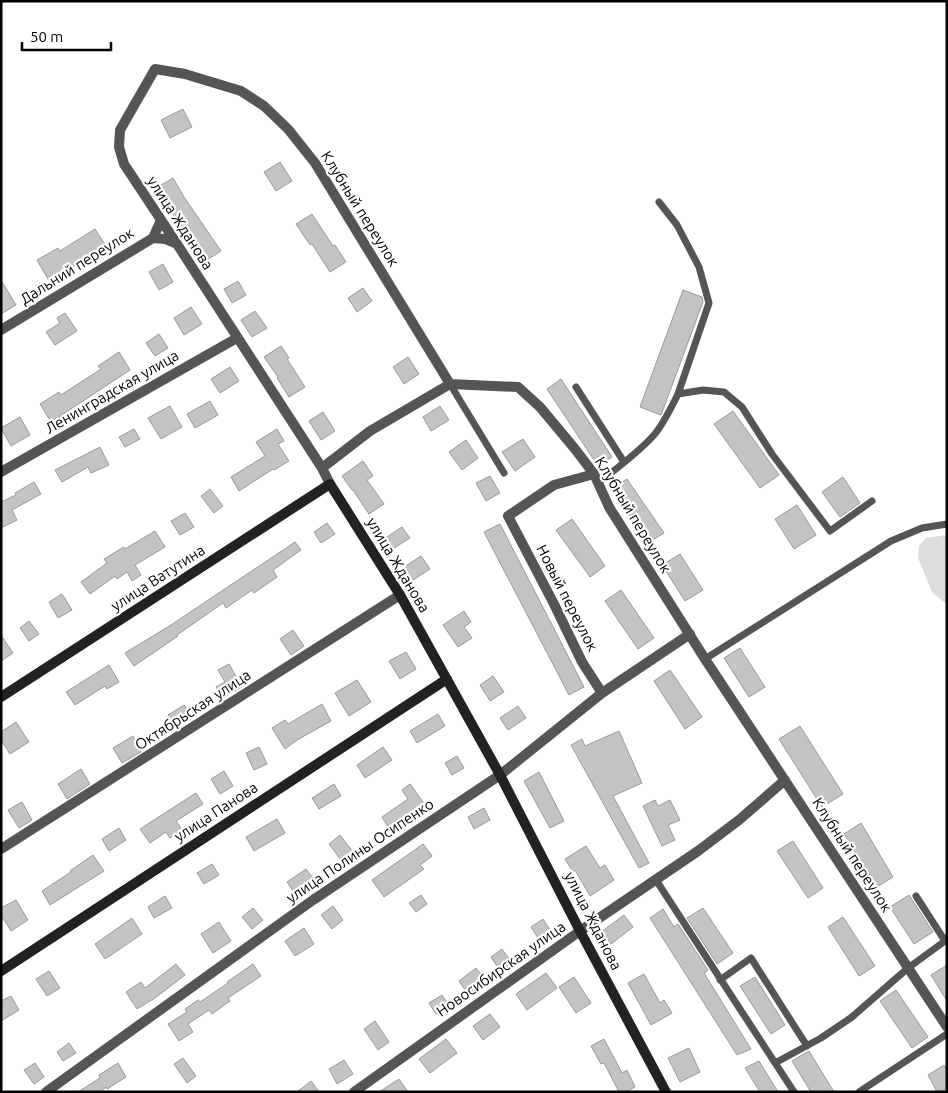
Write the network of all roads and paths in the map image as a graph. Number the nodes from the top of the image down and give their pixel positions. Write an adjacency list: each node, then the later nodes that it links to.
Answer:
1 (155, 69): 3 (street, улица Жданова); 8 (street, Клубный переулок)
2 (659, 202): 10 (lane)
3 (161, 220): 4 (street, Дальний переулок); 5 (street, улица Жданова)
4 (153, 238): 5 (street); 6 (street, Дальний переулок)
5 (177, 244): 7 (street, улица Жданова)
6 (1, 330)
7 (237, 338): 12 (street, улица Жданова); 13 (street, Ленинградская улица)
8 (450, 384): 12 (street); 14 (lane); 15 (street, Клубный переулок)
9 (576, 387): 11 (lane)
10 (678, 394): 11 (lane); 17 (lane)
11 (624, 462): 15 (lane)
12 (322, 468): 16 (street, улица Жданова)
13 (1, 472)
14 (504, 473)
15 (596, 479): 20 (street, Клубный переулок); 23 (street, Новый переулок)
16 (330, 484): 19 (main road, улица Жданова); 24 (main road, улица Ватутина)
17 (872, 501)
18 (947, 524): 21 (lane)
19 (400, 595): 22 (main road, улица Жданова); 27 (street, Октябрьская улица)
20 (690, 634): 21 (street, Клубный переулок); 23 (street, улица Полины Осипенко)
21 (705, 659): 26 (street, Клубный переулок)
22 (447, 679): 25 (main road, улица Жданова); 32 (main road, улица Панова)
23 (602, 693): 25 (street, улица Полины Осипенко)
24 (1, 697)
25 (500, 775): 30 (main road, улица Жданова); 38 (street, улица Полины Осипенко)
26 (785, 780): 28 (street, Новосибирская улица); 31 (street, Клубный переулок)
27 (1, 849)
28 (656, 880): 30 (street, Новосибирская улица); 33 (lane)
29 (916, 896): 31 (lane)
30 (580, 931): 39 (street, Новосибирская улица); 40 (main road, улица Жданова)
31 (908, 968): 34 (street, Клубный переулок); 36 (lane)
32 (1, 971)
33 (720, 980): 36 (lane); 37 (lane)
34 (947, 1026)
35 (947, 1034): 42 (lane)
36 (808, 1046): 37 (lane)
37 (775, 1063): 41 (lane)
38 (46, 1092)
39 (354, 1092)
40 (666, 1092)
41 (794, 1092)
42 (859, 1092)

